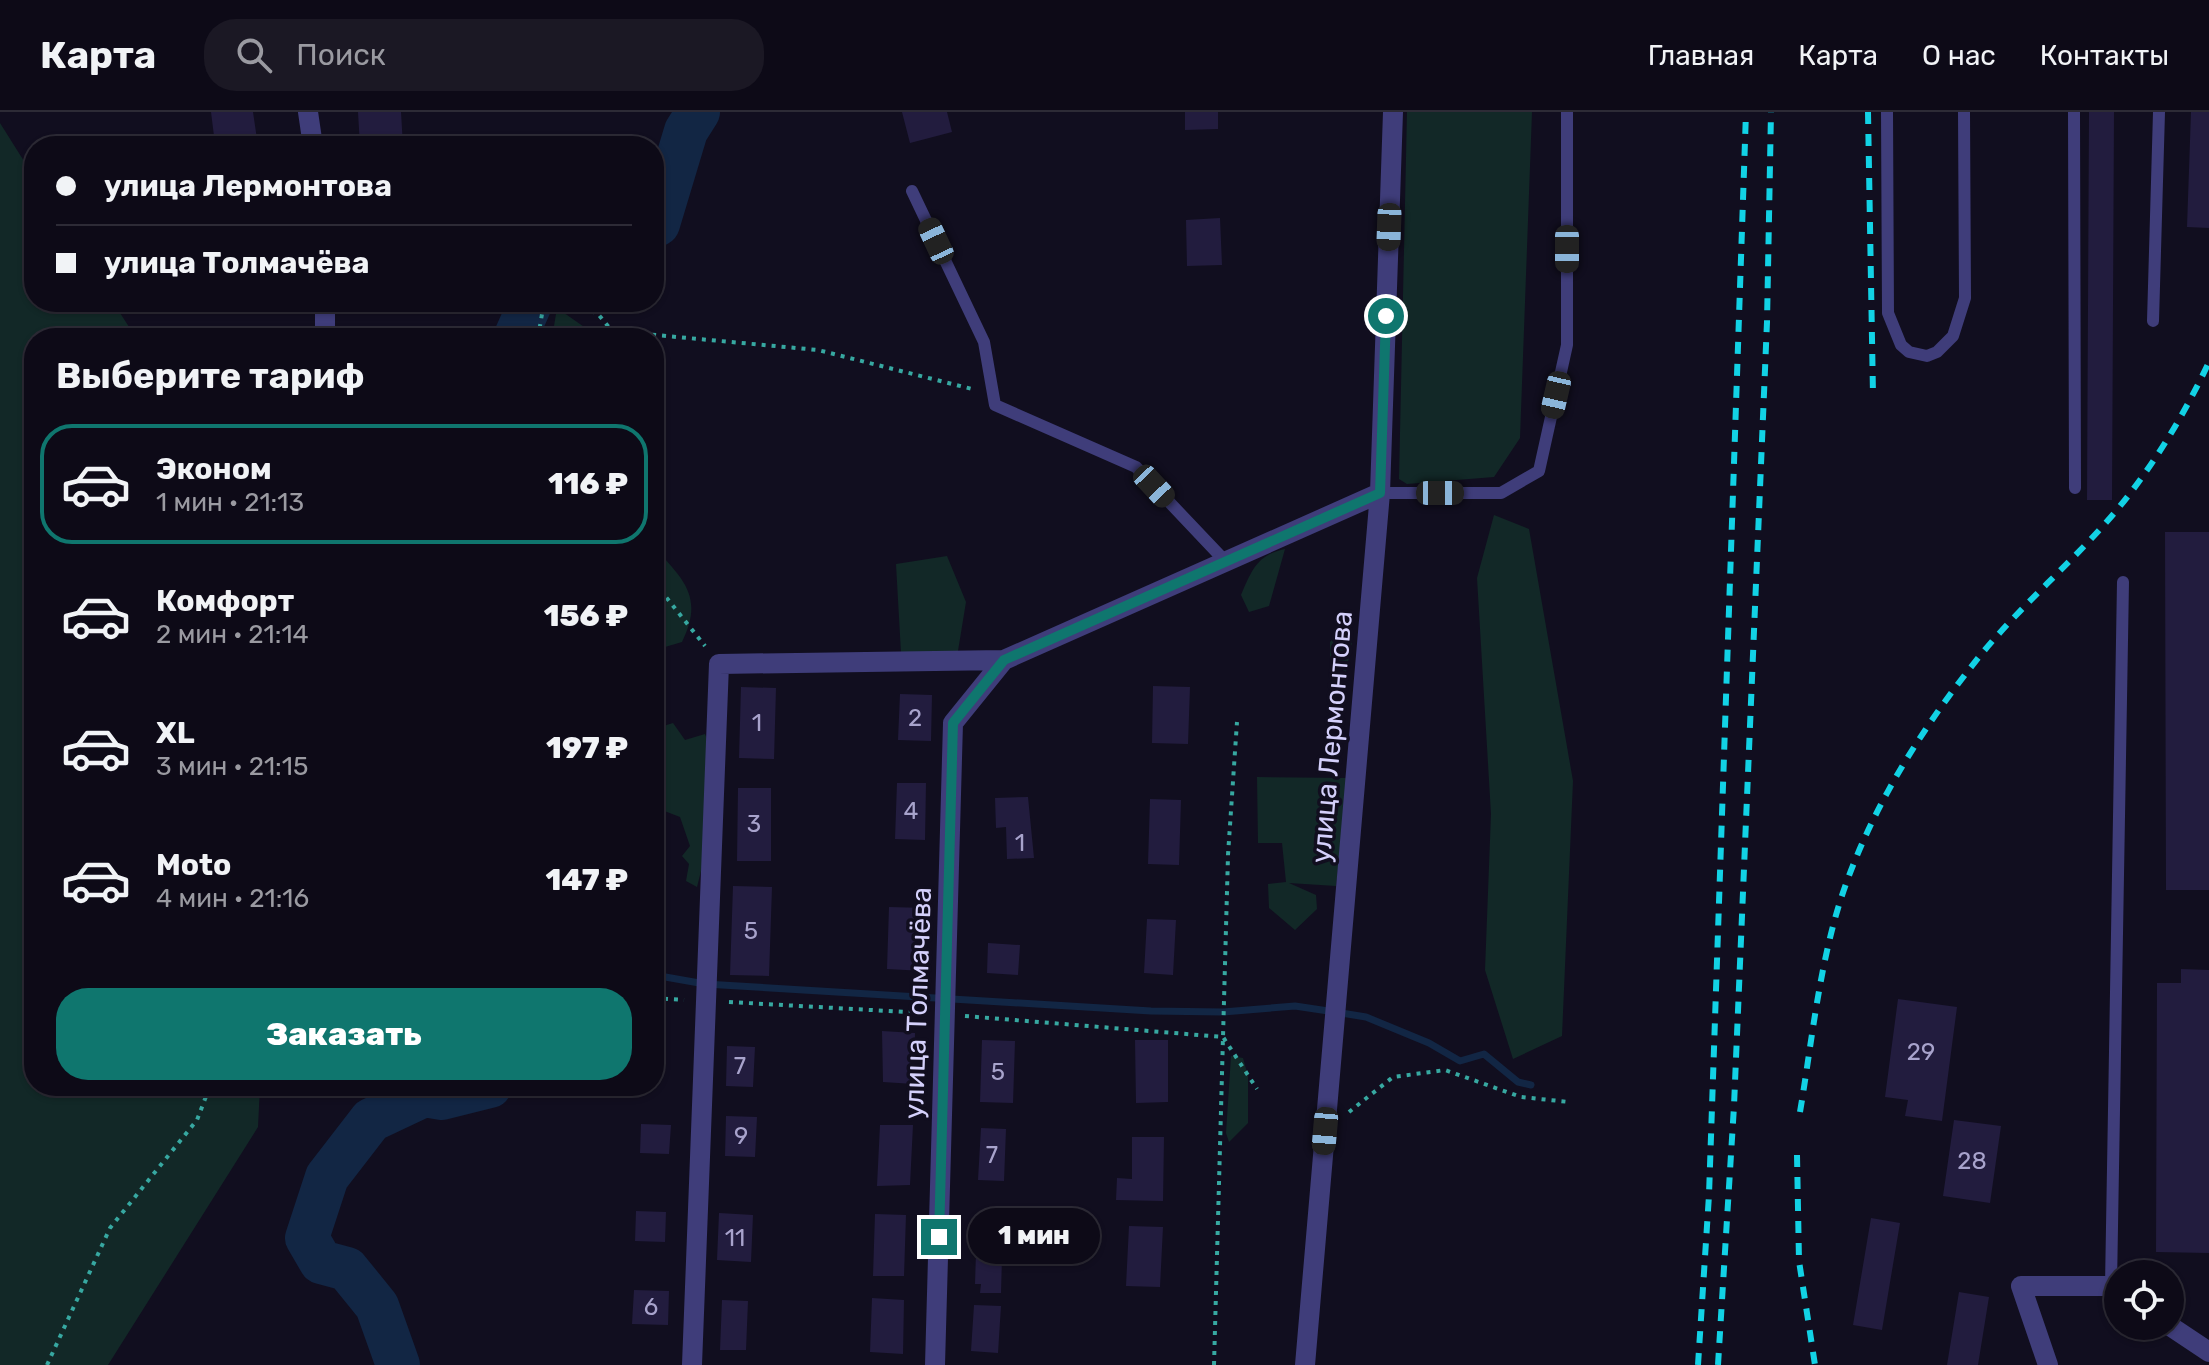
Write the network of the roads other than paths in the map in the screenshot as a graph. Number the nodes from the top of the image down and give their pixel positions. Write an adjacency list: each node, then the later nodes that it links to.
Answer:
1 (308, 112): 8 (street)
2 (1393, 112): 12 (street, улица Лермонтова)
3 (1567, 112): 12 (lane)
4 (1887, 112): 5 (lane)
5 (1964, 112)
6 (2074, 112): 11 (lane)
7 (2159, 112): 10 (lane)
8 (312, 136)
9 (912, 191): 13 (lane)
10 (2153, 321)
11 (2075, 488)
12 (1380, 493): 13 (street); 22 (street, улица Лермонтова)
13 (1226, 562): 15 (street)
14 (2123, 582): 16 (lane)
15 (1004, 660): 20 (street); 21 (street, улица Толмачёва)
16 (2115, 1260)
17 (2104, 1289): 23 (street)
18 (2184, 1335): 19 (street)
19 (2209, 1352)
20 (692, 1365)
21 (935, 1365)
22 (1305, 1365)
23 (2048, 1365)

